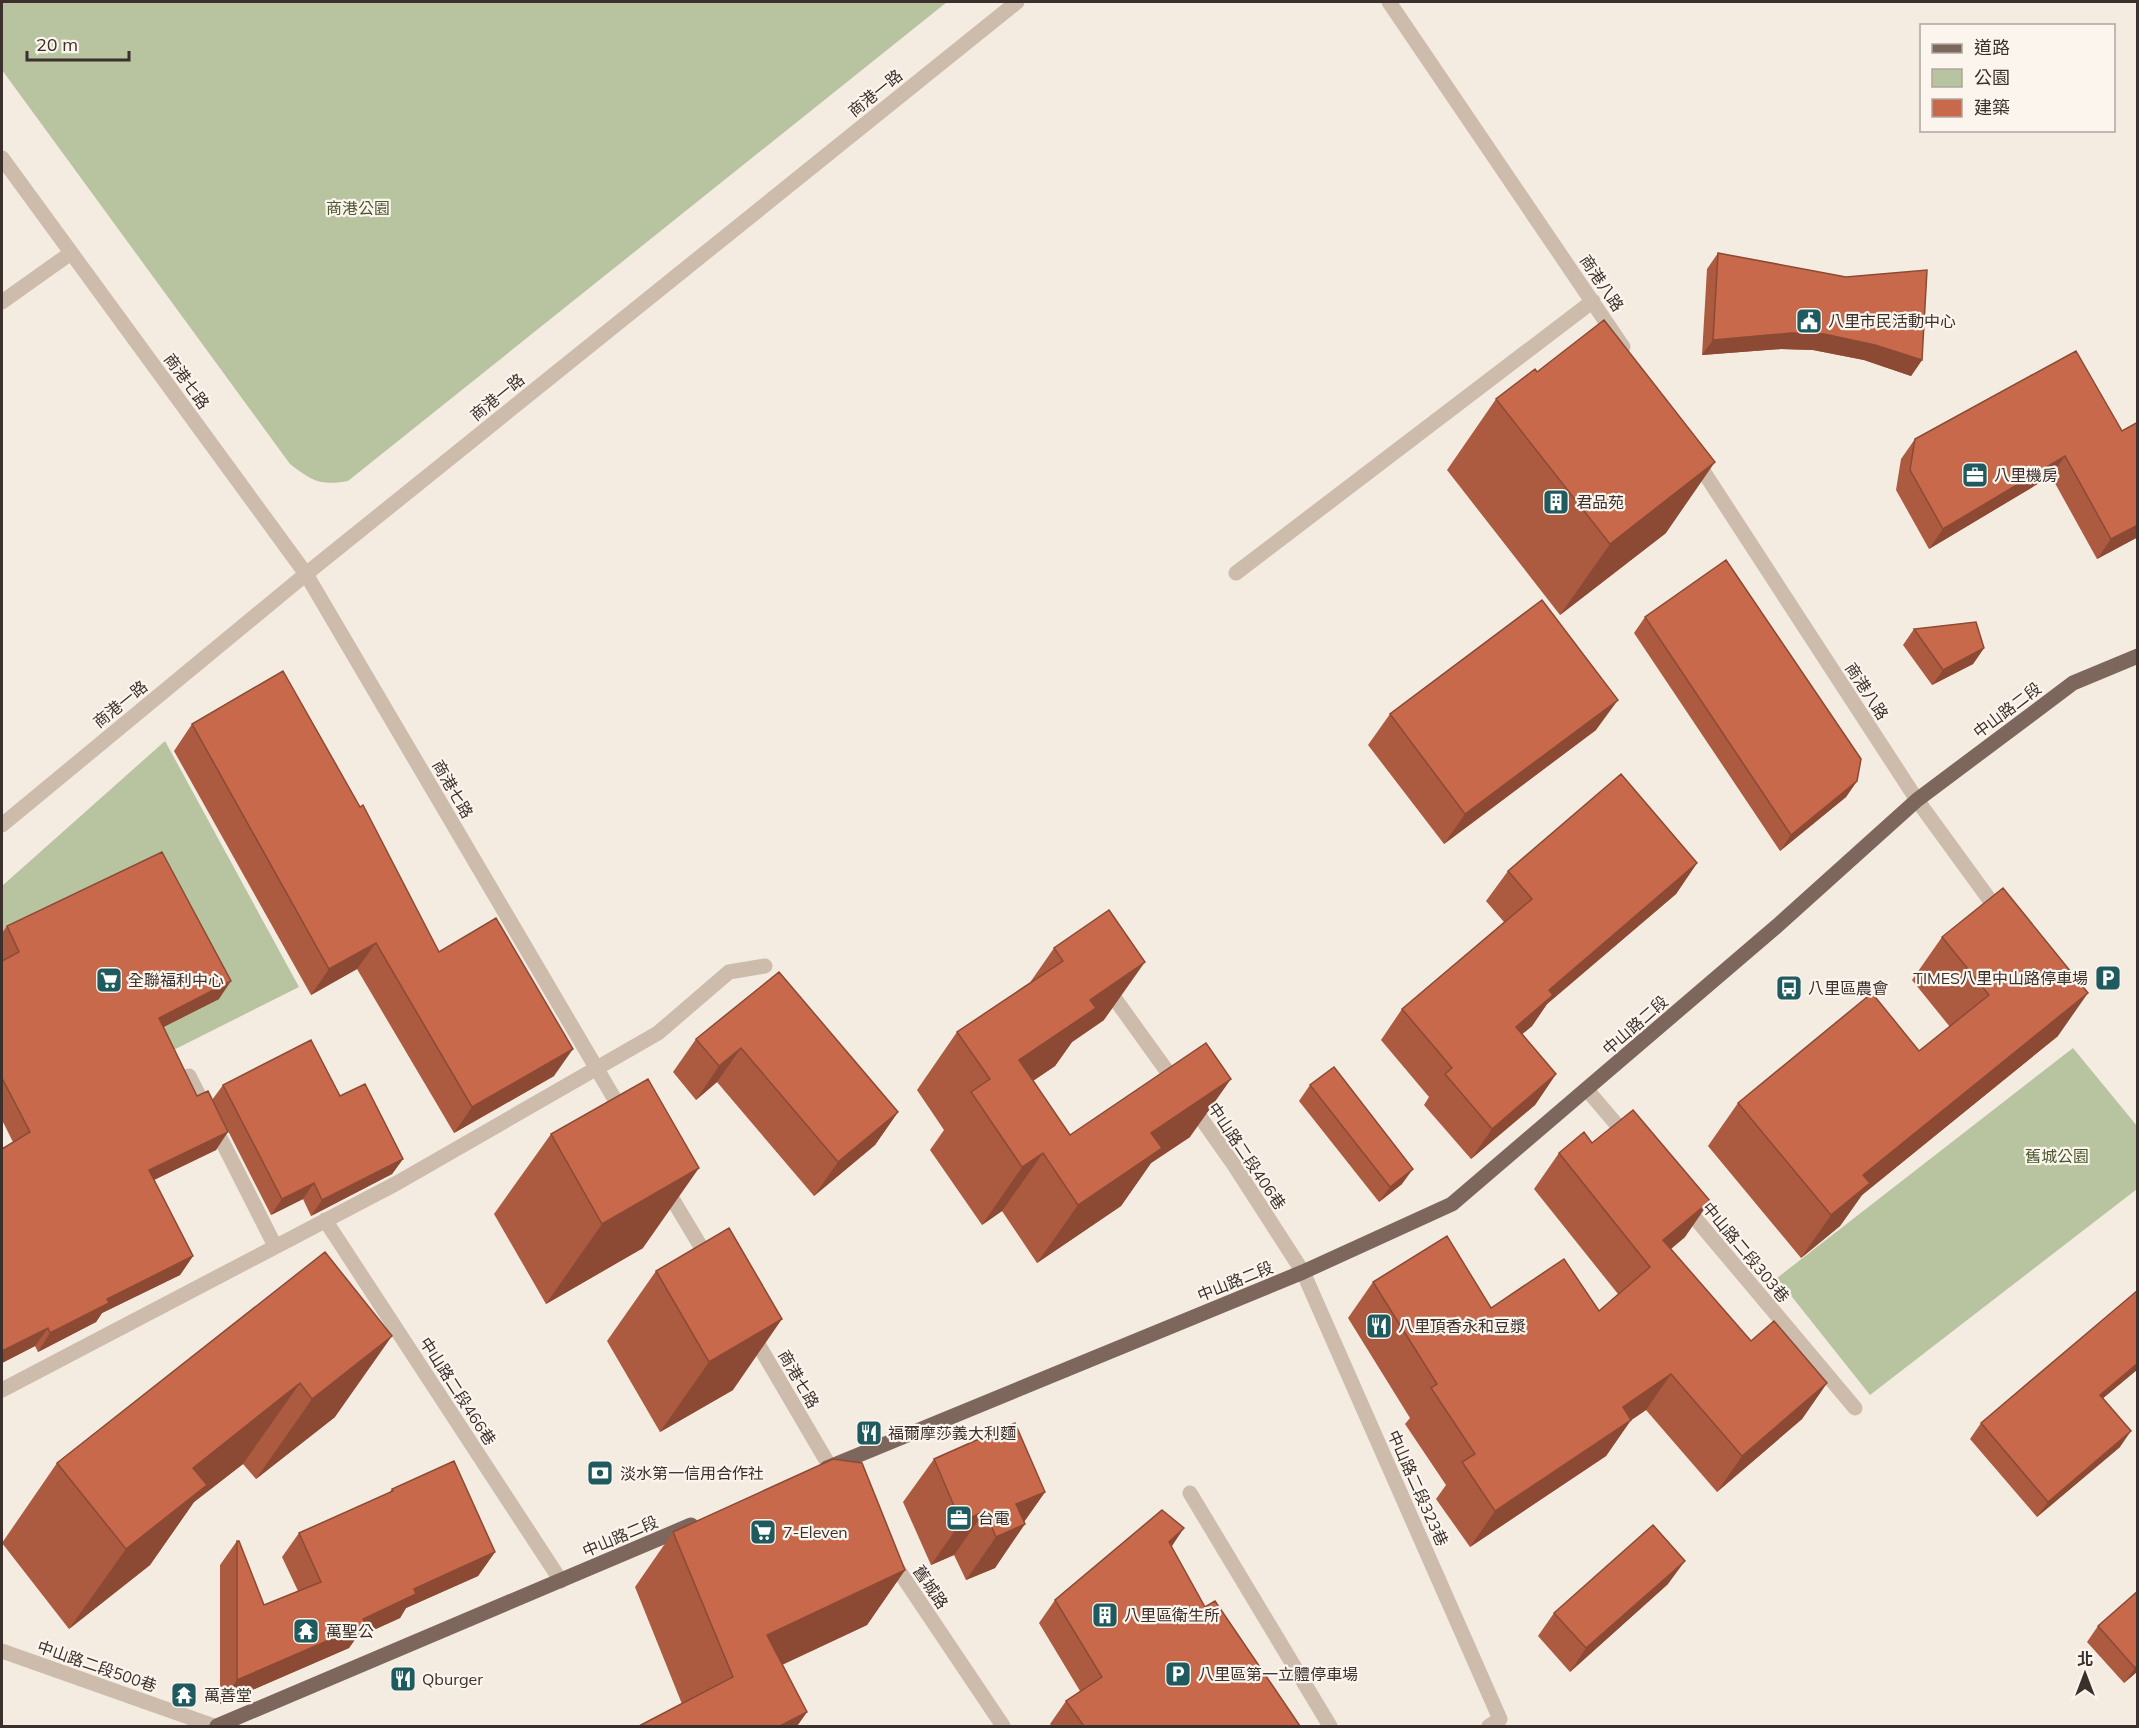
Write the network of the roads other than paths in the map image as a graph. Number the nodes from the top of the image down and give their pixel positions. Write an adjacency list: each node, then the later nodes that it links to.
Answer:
1 (1017, 2): 10 (street, 商港一路)
2 (1389, 2): 5 (street, 商港八路)
3 (2, 158): 4 (street, 商港七路)
4 (71, 254): 6 (street); 10 (street, 商港七路)
5 (1593, 301): 7 (street, 商港八路); 9 (street)
6 (2, 302)
7 (1632, 361)
8 (1690, 451): 12 (street, 商港八路)
9 (1236, 573)
10 (306, 574): 13 (street, 商港一路); 17 (street, 商港七路)
11 (2138, 656): 12 (main road, 中山路二段)
12 (1917, 800): 14 (street, 商港八路); 19 (main road, 中山路二段)
13 (2, 825)
14 (2007, 923)
15 (765, 966): 17 (street)
16 (1097, 972): 27 (street, 中山路二段406巷)
17 (596, 1068): 20 (street, 商港七路); 24 (street)
18 (189, 1076): 25 (street)
19 (1588, 1090): 21 (street); 27 (main road, 中山路二段)
20 (632, 1129)
21 (1641, 1154)
22 (656, 1170): 26 (street)
23 (1671, 1190): 30 (street, 中山路二段303巷)
24 (325, 1221): 25 (street); 37 (street, 中山路二段466巷)
25 (275, 1246): 29 (street)
26 (716, 1272)
27 (1303, 1272): 31 (main road, 中山路二段); 39 (street, 中山路二段323巷)
28 (746, 1324): 31 (street, 商港七路)
29 (2, 1390)
30 (1855, 1408)
31 (829, 1467): 32 (main road, 中山路二段); 33 (street)
32 (808, 1476)
33 (842, 1486)
34 (1190, 1493): 42 (street)
35 (700, 1522): 37 (main road, 中山路二段)
36 (881, 1545): 40 (street, 舊城路)
37 (561, 1581): 41 (main road, 中山路二段)
38 (2, 1651): 41 (street, 中山路二段500巷)
39 (1494, 1723)
40 (995, 1724)
41 (215, 1726)
42 (1330, 1726)

